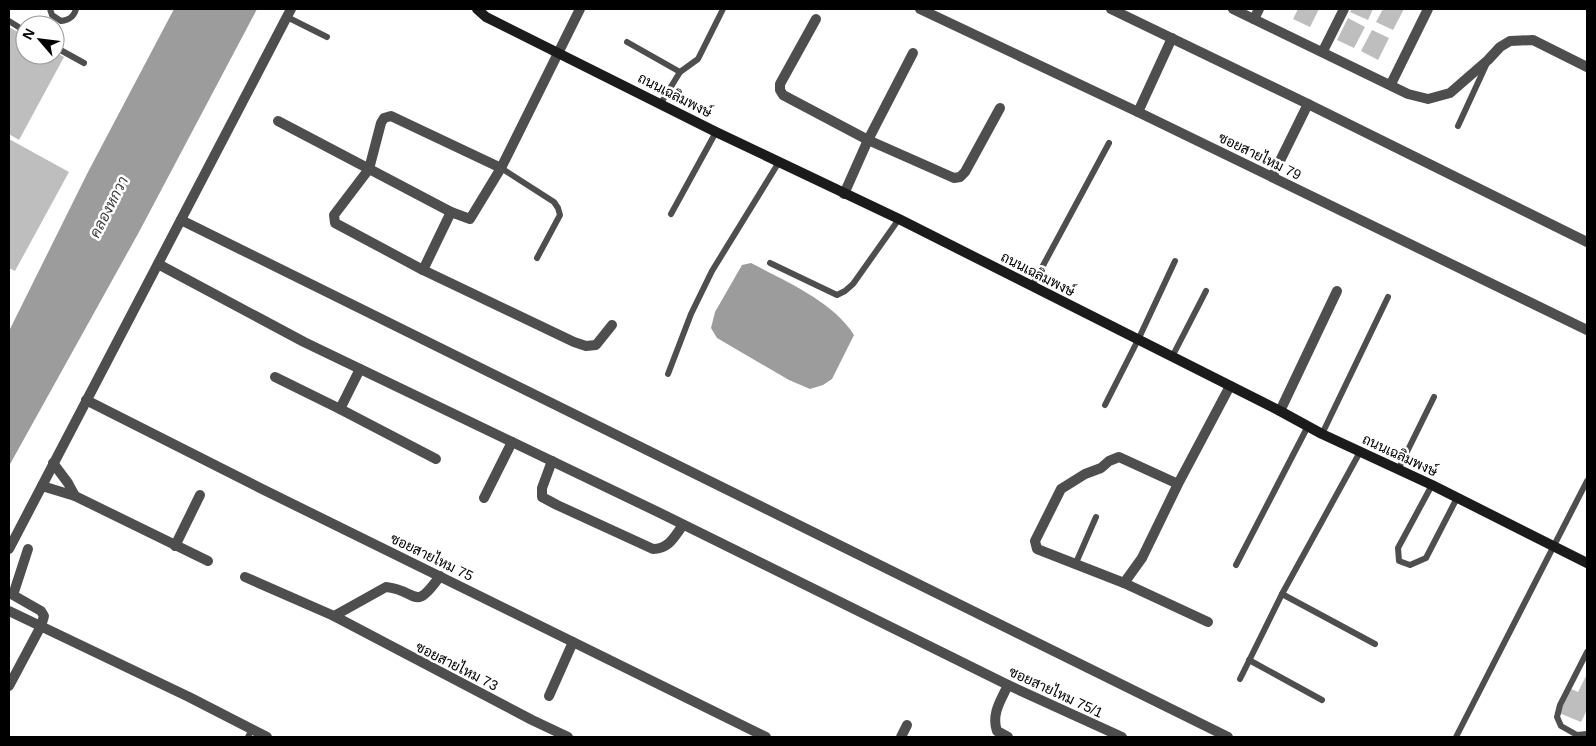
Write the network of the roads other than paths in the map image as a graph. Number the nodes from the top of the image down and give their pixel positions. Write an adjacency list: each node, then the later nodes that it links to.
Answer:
1 (49, 9): 2 (lane)
2 (76, 9)
3 (477, 9): 13 (main road, ถนนเฉลิมพงษ์)
4 (580, 9): 21 (street)
5 (723, 9): 26 (lane)
6 (920, 9): 31 (street, ซอยสายไหม 79)
7 (1111, 9): 17 (street)
8 (1233, 9): 15 (street)
9 (1259, 9): 15 (street)
10 (1344, 9): 19 (street)
11 (1428, 9): 27 (street)
12 (289, 13): 16 (lane); 45 (street)
13 (485, 13): 21 (main road, ถนนเฉลิมพงษ์)
14 (816, 19): 35 (street)
15 (1254, 19): 19 (street)
16 (327, 37)
17 (1172, 38): 29 (street); 31 (street)
18 (627, 42): 26 (lane)
19 (1323, 52): 27 (street)
20 (65, 53): 24 (lane)
21 (559, 53): 28 (main road, ถนนเฉลิมพงษ์); 38 (street)
22 (912, 53): 35 (street)
23 (1488, 60): 25 (street); 27 (street); 33 (lane)
24 (84, 63)
25 (1587, 67)
26 (680, 72): 28 (lane)
27 (1390, 84)
28 (661, 103): 34 (main road, ถนนเฉลิมพงษ์)
29 (1308, 104): 40 (street); 46 (street)
30 (1000, 108): 35 (street)
31 (1138, 112): 40 (street, ซอยสายไหม 79)
32 (278, 122): 39 (street)
33 (1458, 126)
34 (716, 132): 37 (main road, ถนนเฉลิมพงษ์); 43 (lane)
35 (868, 140): 41 (street)
36 (1109, 144): 52 (lane)
37 (779, 162): 41 (main road, ถนนเฉลิมพงษ์); 61 (lane)
38 (501, 168): 39 (street); 42 (street); 47 (lane)
39 (368, 169): 42 (street); 51 (street)
40 (1272, 177): 57 (street, ซอยสายไหม 79)
41 (844, 194): 44 (main road, ถนนเฉลิมพงษ์)
42 (451, 212): 51 (street)
43 (671, 214)
44 (899, 219): 49 (lane); 52 (main road, ถนนเฉลิมพงษ์)
45 (181, 220): 50 (street); 121 (street)
46 (1587, 242)
47 (537, 258)
48 (1175, 261): 58 (lane)
49 (770, 263)
50 (158, 264): 60 (street, ซอยสายไหม 75/1); 65 (street)
51 (422, 270): 56 (street)
52 (1032, 286): 58 (main road, ถนนเฉลิมพงษ์)
53 (1206, 291): 59 (lane)
54 (1337, 291): 68 (street)
55 (1388, 297): 70 (lane)
56 (612, 325)
57 (1587, 330)
58 (1138, 340): 59 (main road, ถนนเฉลิมพงษ์); 66 (lane)
59 (1172, 357): 63 (main road, ถนนเฉลิมพงษ์)
60 (360, 369): 67 (street); 71 (street, ซอยสายไหม 75/1)
61 (668, 374)
62 (275, 377): 67 (street)
63 (1230, 386): 68 (main road, ถนนเฉลิมพงษ์); 78 (street)
64 (1434, 397): 76 (lane)
65 (86, 400): 75 (street); 95 (street, ซอยสายไหม 75)
66 (1106, 404)
67 (340, 408): 73 (street)
68 (1280, 411): 69 (main road, ถนนเฉลิมพงษ์)
69 (1308, 426): 70 (main road, ถนนเฉลิมพงษ์); 94 (lane)
70 (1322, 434): 72 (main road, ถนนเฉลิมพงษ์)
71 (512, 442): 74 (street, ซอยสายไหม 75/1); 83 (street)
72 (1360, 452): 76 (main road, ถนนเฉลิมพงษ์); 98 (lane)
73 (436, 459)
74 (552, 461): 86 (street, ซอยสายไหม 75/1); 86 (street)
75 (53, 463): 80 (street); 82 (street)
76 (1398, 470): 79 (main road, ถนนเฉลิมพงษ์)
77 (1587, 481): 88 (lane)
78 (1178, 484): 93 (street); 97 (street)
79 (1432, 485): 84 (main road, ถนนเฉลิมพงษ์); 84 (lane)
80 (42, 486): 82 (street); 89 (street)
81 (200, 495): 87 (street)
82 (75, 496): 87 (street)
83 (484, 498)
84 (1457, 498): 88 (main road, ถนนเฉลิมพงษ์)
85 (1096, 517): 93 (lane)
86 (683, 525): 108 (street, ซอยสายไหม 75/1)
87 (176, 546): 91 (street)
88 (1553, 546): 92 (main road, ถนนเฉลิมพงษ์); 122 (lane)
89 (9, 549)
90 (28, 549): 102 (street)
91 (208, 560)
92 (1587, 563)
93 (1075, 565): 97 (street)
94 (1236, 565)
95 (440, 576): 100 (street); 103 (street, ซอยสายไหม 75)
96 (245, 577): 100 (street, ซอยสายไหม 73)
97 (1124, 583): 101 (street)
98 (1282, 594): 104 (lane); 106 (lane)
99 (9, 611): 102 (street)
100 (334, 616): 116 (street, ซอยสายไหม 73)
101 (1208, 622)
102 (41, 626): 109 (street); 113 (street)
103 (573, 642): 110 (street); 117 (street, ซอยสายไหม 75)
104 (1375, 644)
105 (1587, 652): 114 (lane)
106 (1249, 660): 107 (lane); 111 (lane)
107 (1240, 678)
108 (1008, 685): 119 (street); 120 (street, ซอยสายไหม 75/1)
109 (9, 686)
110 (549, 696)
111 (1322, 700)
112 (907, 725): 118 (street)
113 (250, 733): 115 (street)
114 (1587, 734)
115 (268, 737)
116 (568, 737)
117 (766, 737)
118 (901, 737)
119 (1008, 737)
120 (1122, 737)
121 (1228, 737)
122 (1456, 737)

